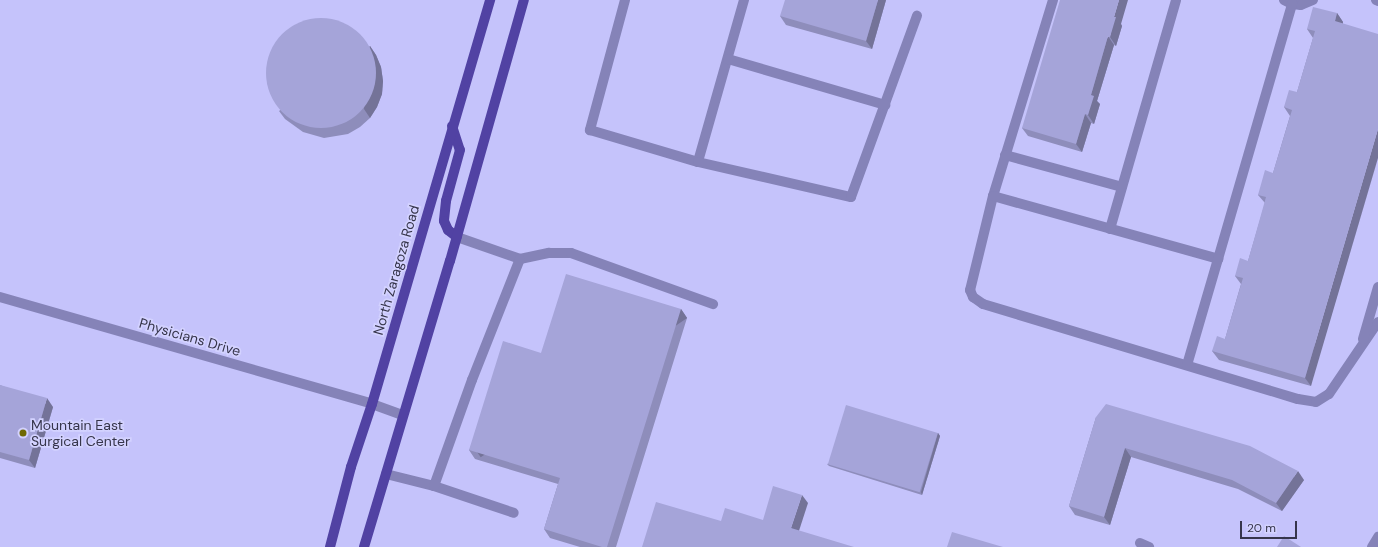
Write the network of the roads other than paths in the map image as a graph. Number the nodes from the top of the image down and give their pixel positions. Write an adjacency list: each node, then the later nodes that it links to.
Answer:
1 (490, 0): 12 (main road, North Zaragoza Road)
2 (524, 0): 18 (main road)
3 (625, 0): 14 (street)
4 (744, 0): 10 (street)
5 (1053, 0): 13 (street)
6 (1176, 0): 15 (street)
7 (1313, 0): 8 (street)
8 (1288, 2): 20 (street)
9 (917, 16): 11 (street)
10 (728, 59): 11 (street); 14 (street)
11 (885, 105): 14 (street)
12 (452, 126): 18 (main road); 27 (main road, North Zaragoza Road)
13 (1005, 155): 15 (street); 16 (street)
14 (698, 162)
15 (1122, 187): 17 (street)
16 (993, 196): 17 (street); 26 (street)
17 (1110, 229): 20 (street)
18 (457, 237): 19 (street); 28 (main road)
19 (520, 258): 23 (street); 30 (street)
20 (1218, 259): 26 (street)
21 (1378, 287): 25 (street)
22 (0, 297): 27 (street, Physicians Drive)
23 (713, 304)
24 (1378, 322): 25 (street)
25 (1360, 348): 26 (street)
26 (1187, 365)
27 (372, 404): 28 (street, Physicians Drive); 33 (main road, North Zaragoza Road)
28 (403, 415): 29 (main road)
29 (386, 474): 30 (street); 34 (main road)
30 (434, 486): 31 (street)
31 (514, 513)
32 (1378, 537): 35 (street)
33 (330, 547)
34 (364, 547)
35 (1372, 547)

